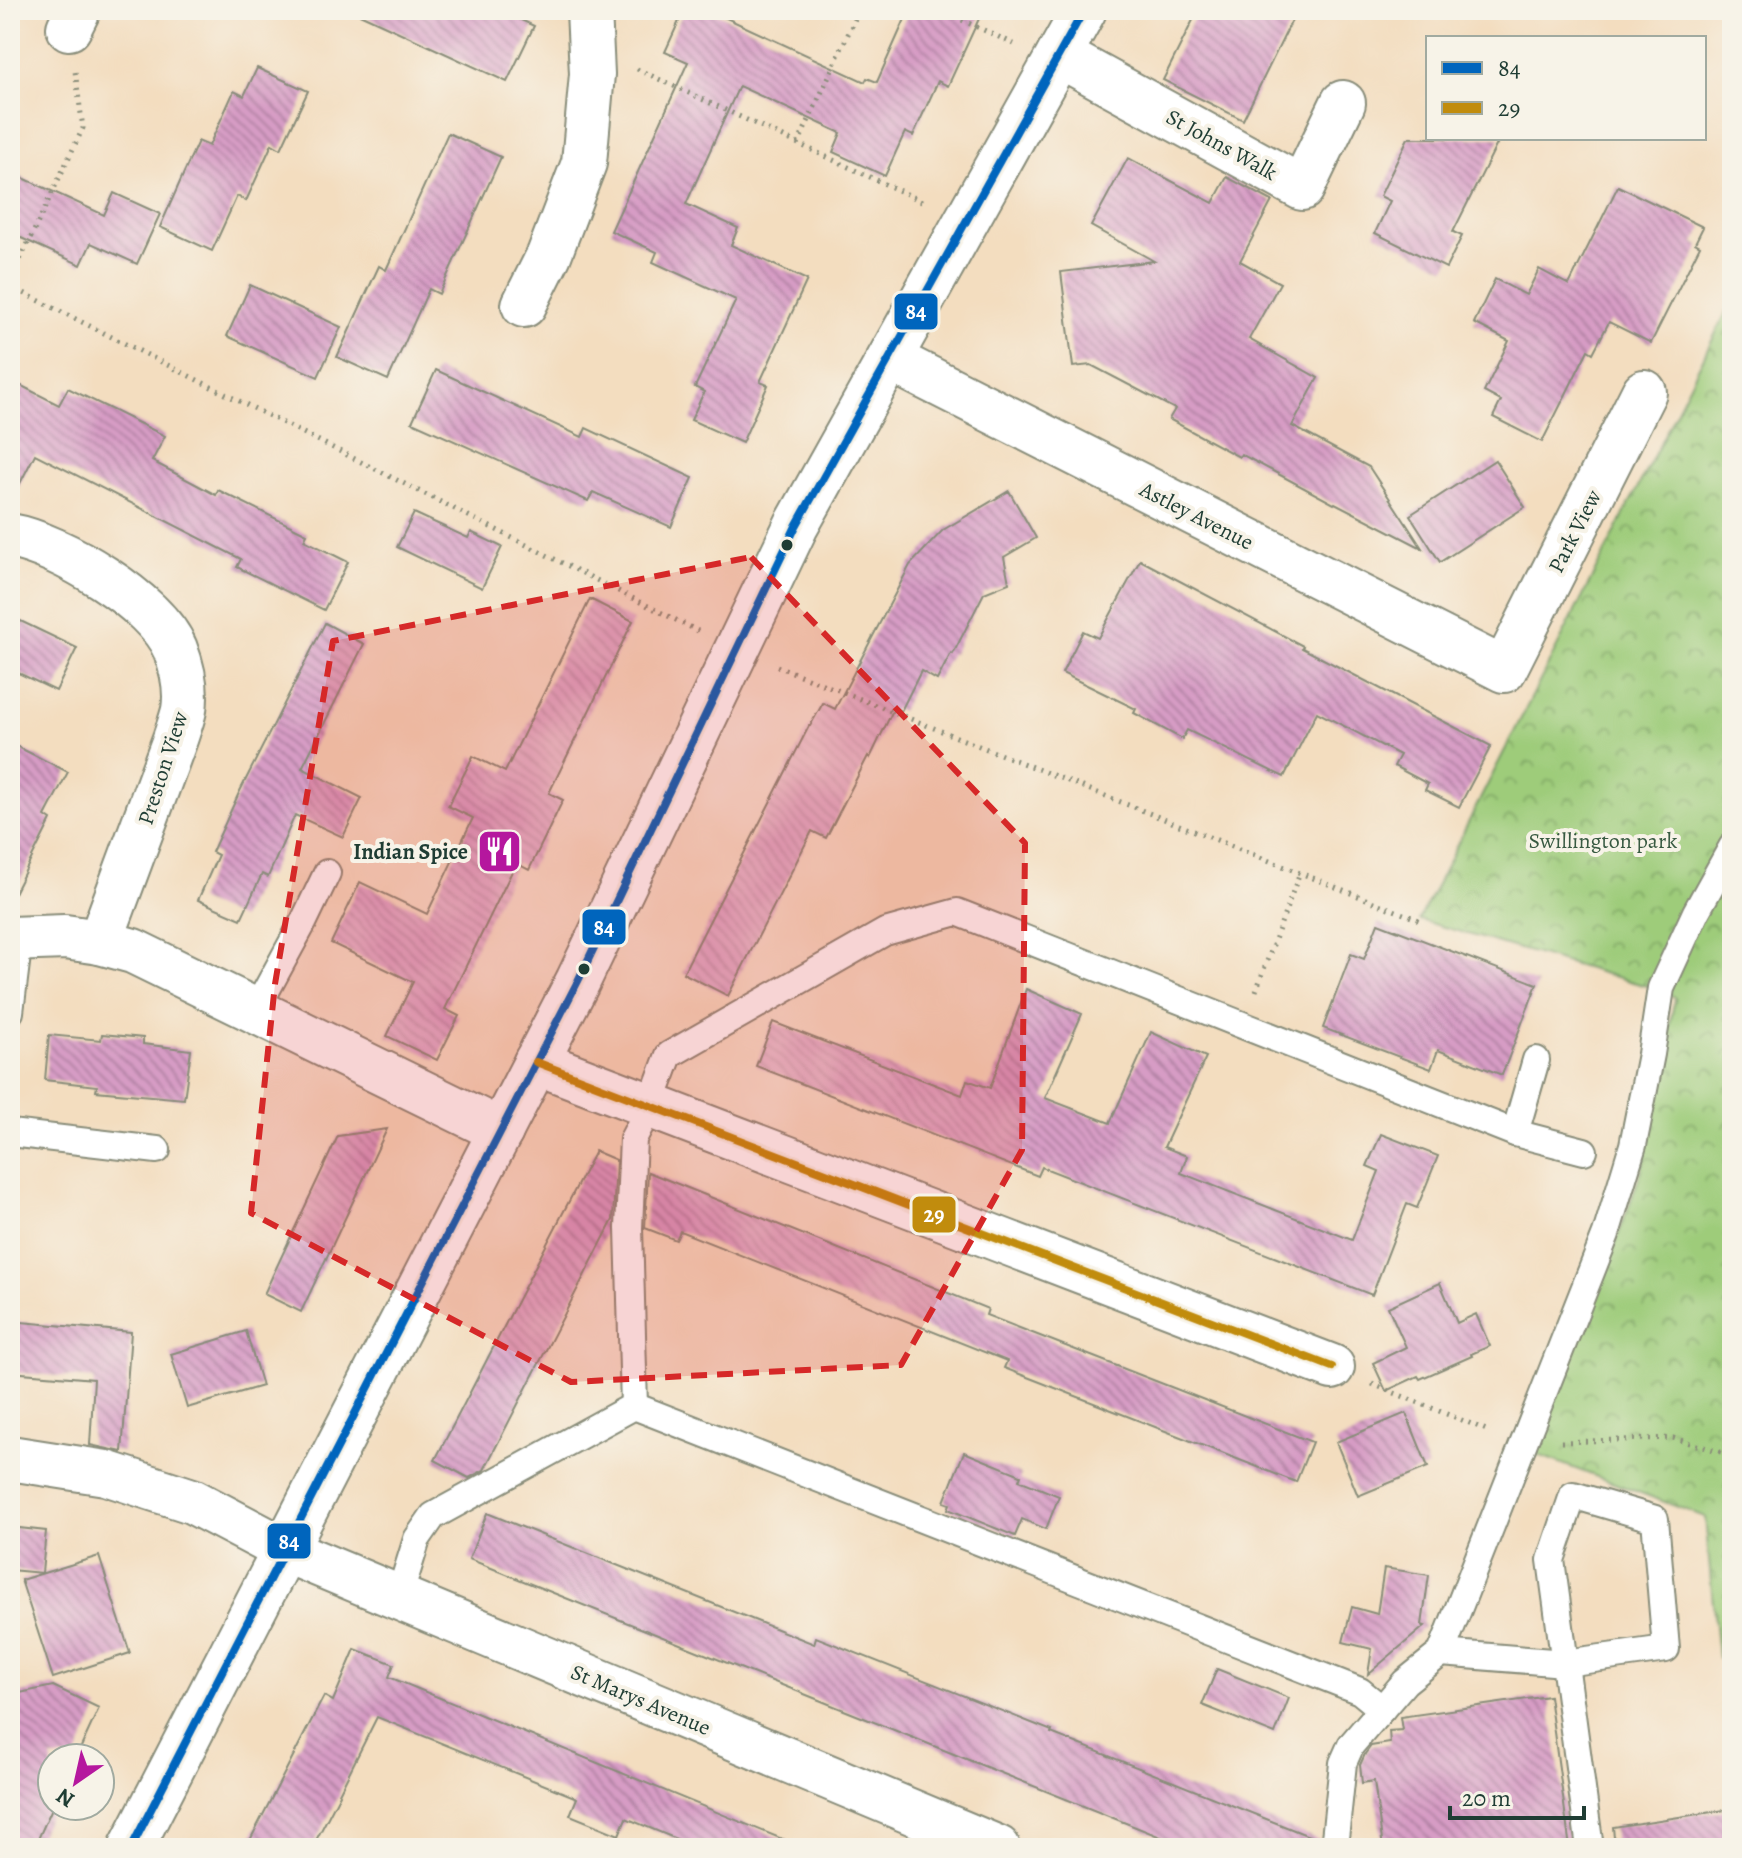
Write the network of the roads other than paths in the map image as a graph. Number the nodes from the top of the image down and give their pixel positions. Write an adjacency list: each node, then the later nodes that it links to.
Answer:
1 (1084, 10): 3 (street)
2 (590, 29): 5 (street)
3 (1057, 59): 4 (street, St Johns Walk); 6 (street)
4 (1343, 103)
5 (524, 305)
6 (890, 359): 9 (street, Astley Avenue); 17 (street)
7 (1644, 392): 9 (street, Park View)
8 (10, 536): 13 (street, Preston View)
9 (1504, 670)
10 (1732, 847): 29 (lane)
11 (327, 873): 14 (lane)
12 (14, 939): 13 (street); 15 (lane)
13 (100, 942): 14 (street)
14 (255, 1011): 19 (street)
15 (10, 1012)
16 (1536, 1060): 21 (lane)
17 (536, 1062): 18 (street); 19 (street)
18 (650, 1106): 21 (lane); 24 (street); 25 (lane)
19 (501, 1131): 27 (street)
20 (10, 1133): 22 (lane)
21 (1515, 1133): 23 (lane)
22 (157, 1150)
23 (1584, 1151)
24 (1332, 1367)
25 (634, 1406): 28 (lane); 31 (lane)
26 (10, 1458): 27 (street, St Marys Avenue)
27 (285, 1550): 28 (street, St Marys Avenue); 32 (street)
28 (399, 1597): 33 (street, St Marys Avenue)
29 (1441, 1653): 30 (lane); 31 (lane)
30 (1565, 1663): 30 (lane); 35 (lane)
31 (1382, 1709): 34 (lane)
32 (131, 1848)
33 (998, 1848)
34 (1334, 1848)
35 (1590, 1848)

